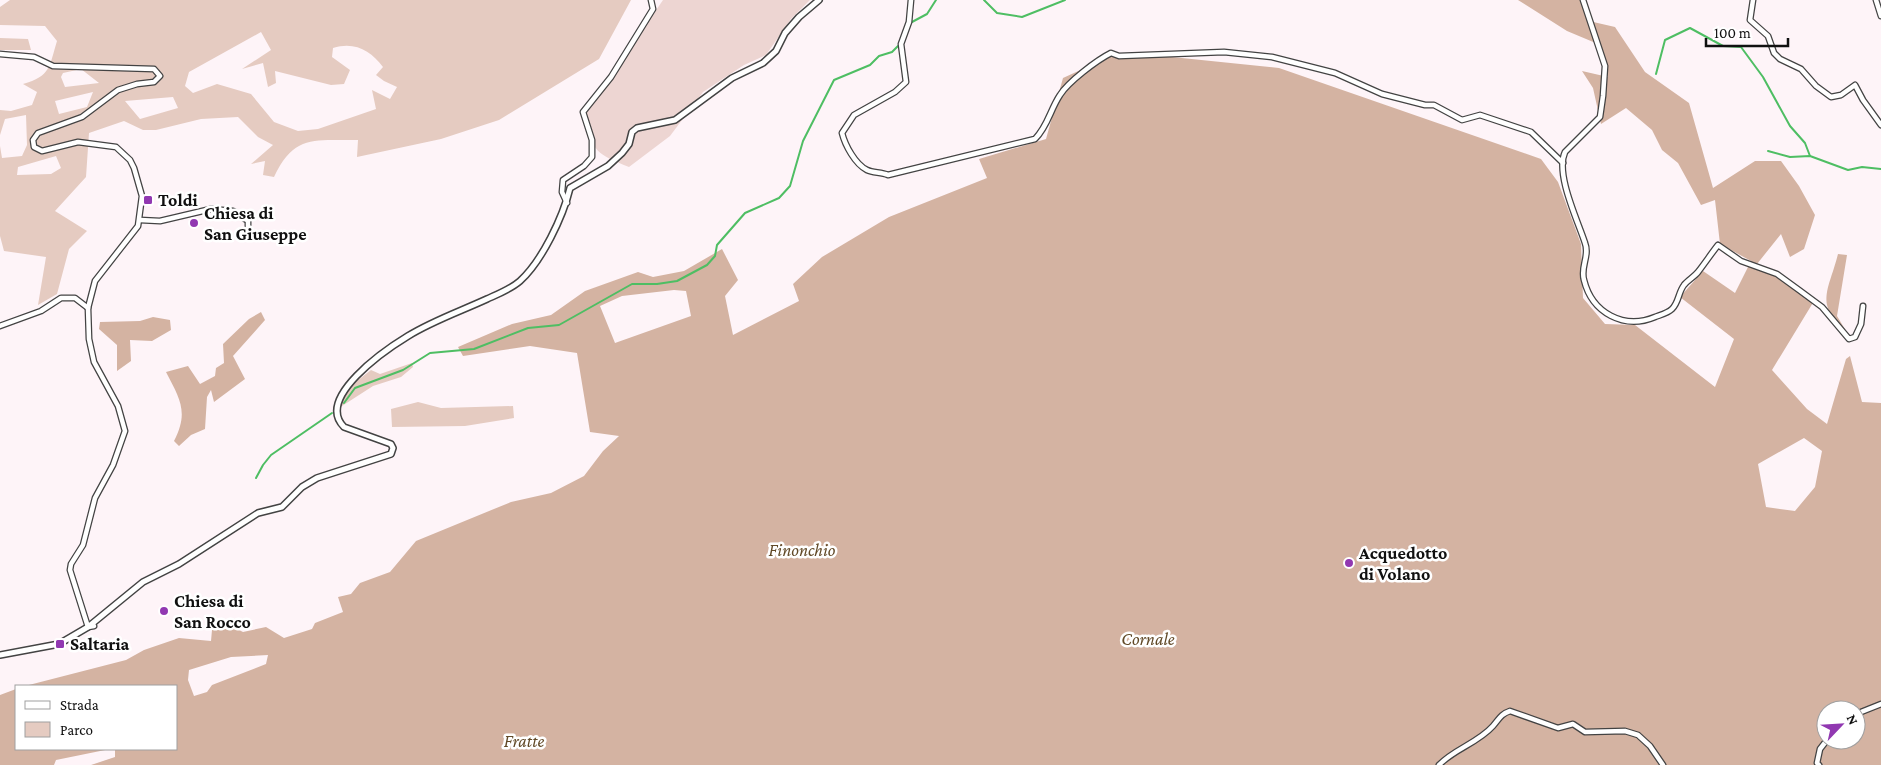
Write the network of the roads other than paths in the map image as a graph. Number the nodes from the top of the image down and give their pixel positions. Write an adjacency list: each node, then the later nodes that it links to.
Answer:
1 (651, 0): 11 (street)
2 (819, 0): 11 (street)
3 (911, 0): 10 (street)
4 (1583, 0): 10 (street)
5 (1753, 0): 9 (street)
6 (1876, 0): 7 (street)
7 (1881, 16)
8 (0, 54): 12 (street)
9 (1881, 124)
10 (1562, 163): 14 (street)
11 (567, 203): 18 (street)
12 (140, 220): 13 (street); 15 (street)
13 (248, 234)
14 (1863, 306)
15 (88, 308): 16 (street); 18 (street)
16 (0, 326)
17 (94, 626): 18 (street)
18 (88, 627): 19 (street)
19 (0, 655)
20 (1881, 704): 21 (street)
21 (1866, 710)
22 (1820, 750): 25 (street)
23 (1439, 765): 24 (street)
24 (1663, 765)
25 (1818, 765)

